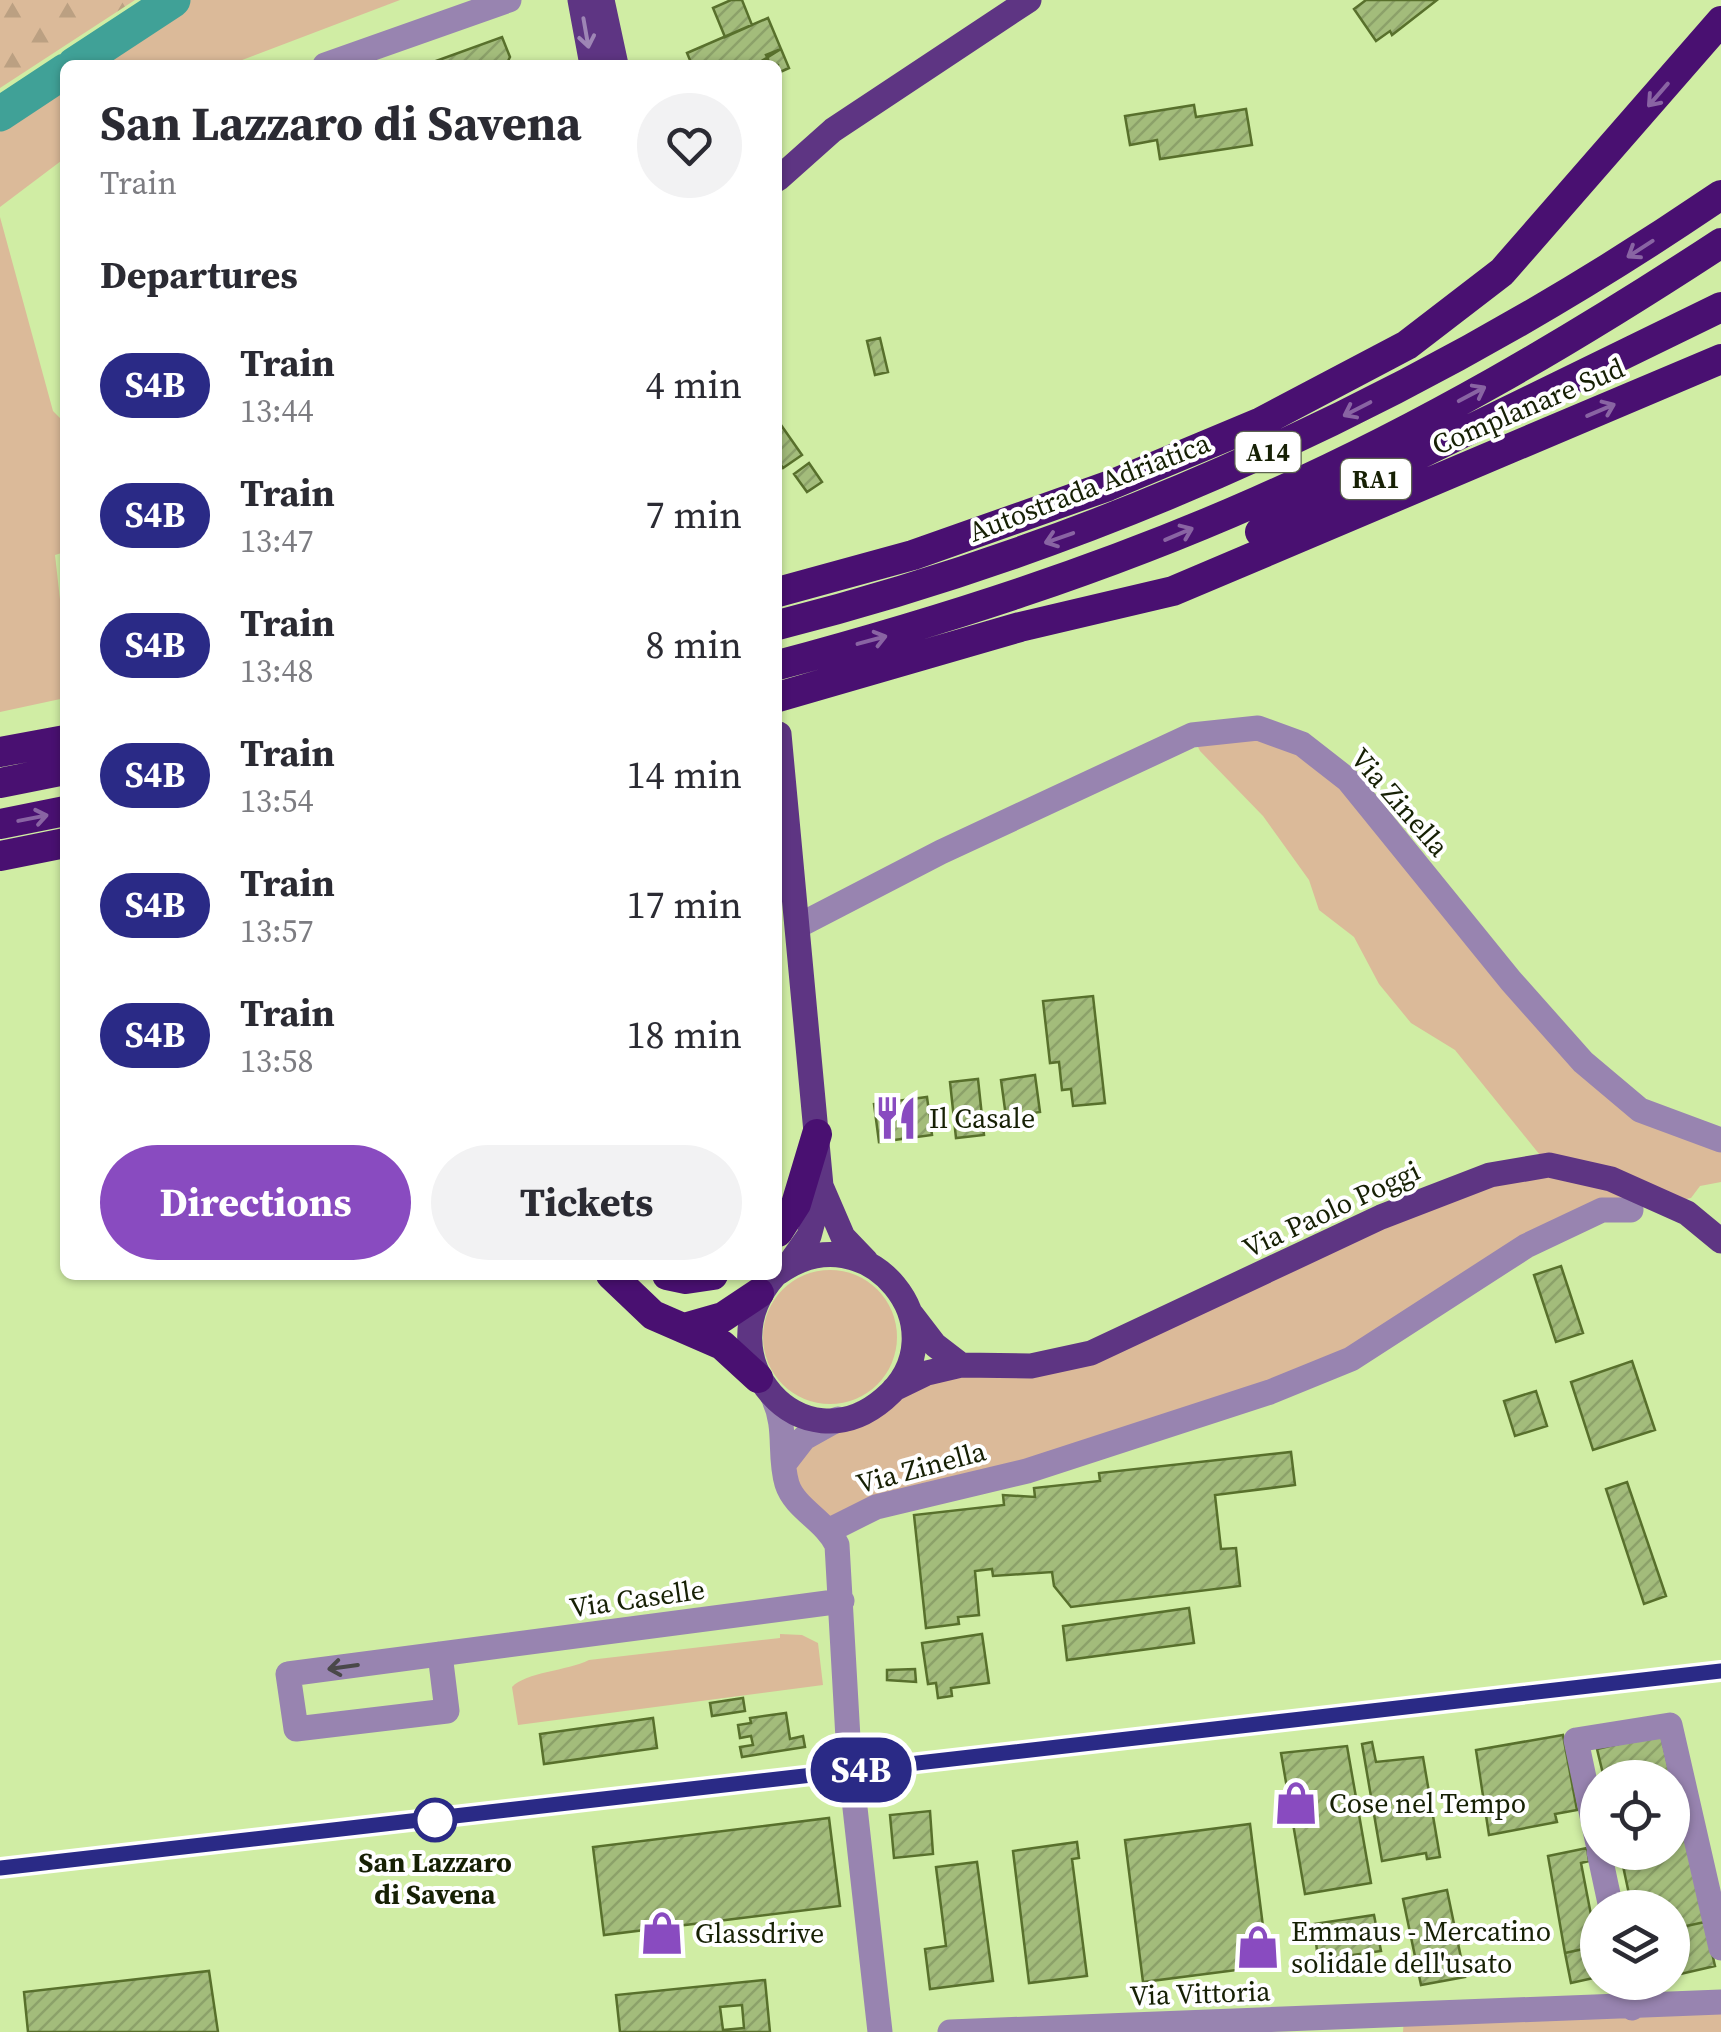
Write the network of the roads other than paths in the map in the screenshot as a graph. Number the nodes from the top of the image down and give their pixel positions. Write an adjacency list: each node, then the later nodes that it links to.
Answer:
1 (509, 0): 5 (street)
2 (1029, 0): 8 (main road)
3 (596, 1): 6 (main road, one-way to 6); 7 (main road)
4 (1721, 21): 17 (highway, one-way to 17)
5 (339, 60)
6 (592, 60)
7 (614, 60)
8 (833, 130): 9 (main road); 10 (main road)
9 (782, 149)
10 (782, 175)
11 (1721, 196): 18 (highway, Autostrada Adriatica / A14, one-way to 18)
12 (1721, 243): 14 (highway, A14)
13 (1721, 254): 14 (highway)
14 (1680, 270): 20 (highway, A14, one-way to 14)
15 (1721, 306): 19 (highway, RA1)
16 (1721, 359): 19 (highway, Complanare Sud, one-way to 16)
17 (788, 588)
18 (782, 624)
19 (1020, 628): 21 (highway, RA1)
20 (782, 664)
21 (831, 682): 22 (highway, RA1); 23 (highway)
22 (782, 696)
23 (782, 713)
24 (60, 747): 26 (highway)
25 (60, 748): 28 (highway)
26 (0, 752)
27 (782, 769): 34 (main road)
28 (0, 783)
29 (60, 812): 30 (highway, one-way to 29)
30 (0, 824)
31 (60, 844): 32 (highway)
32 (2, 856): 33 (highway)
33 (60, 861)
34 (800, 925): 35 (main road); 36 (street, Via Zinella)
35 (817, 1134): 37 (main road); 39 (highway)
36 (1721, 1140)
37 (822, 1186): 41 (main road); 42 (main road)
38 (1631, 1210): 54 (street, Via Zinella)
39 (782, 1226)
40 (1721, 1241): 49 (main road, Via Paolo Poggi)
41 (866, 1261): 43 (main road); 47 (main road)
42 (782, 1268)
43 (782, 1272)
44 (616, 1280): 48 (highway)
45 (770, 1280): 48 (highway)
46 (773, 1280): 50 (main road)
47 (910, 1312): 49 (main road); 51 (main road)
48 (688, 1327): 50 (highway)
49 (961, 1364): 51 (main road)
50 (765, 1387): 52 (main road); 53 (street)
51 (894, 1390): 52 (main road)
52 (838, 1419): 53 (street)
53 (787, 1460): 54 (street)
54 (830, 1530): 55 (street)
55 (842, 1601): 56 (street, Via Caselle); 57 (street)
56 (440, 1654): 56 (street, Via Caselle, one-way to 56)
57 (850, 1756)
58 (1580, 1760): 59 (street)
59 (1678, 1760)
60 (854, 1799): 66 (street)
61 (1690, 1812): 62 (street)
62 (1721, 1948)
63 (1630, 2000): 65 (street)
64 (1721, 2002): 65 (street, Via Vittoria)
65 (1632, 2008): 67 (street, Via Vittoria)
66 (880, 2032)
67 (950, 2032)

